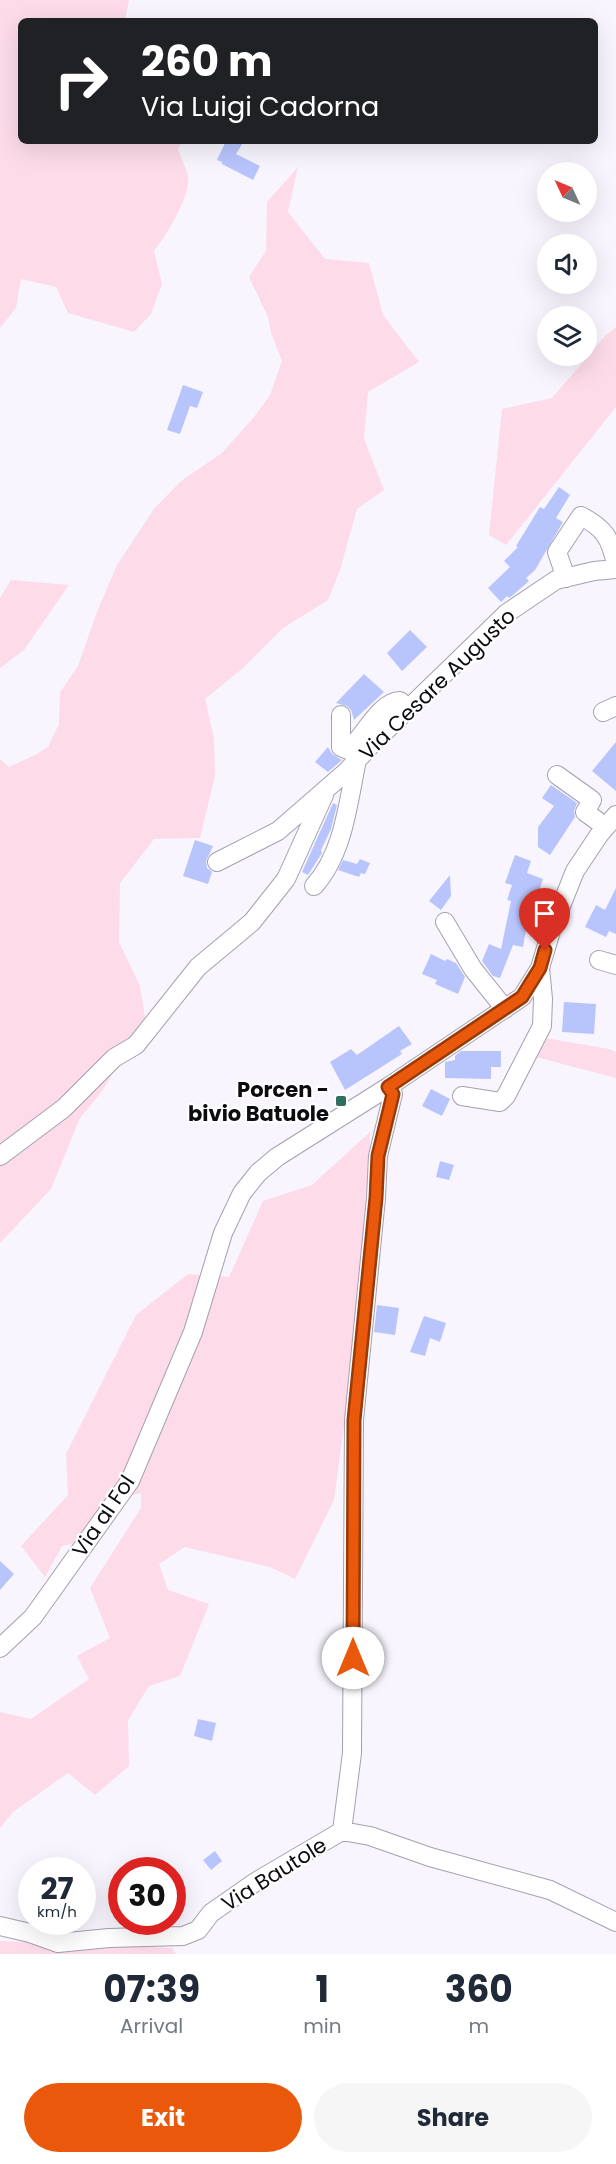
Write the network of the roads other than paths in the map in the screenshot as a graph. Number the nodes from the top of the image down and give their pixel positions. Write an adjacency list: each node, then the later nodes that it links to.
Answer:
1 (616, 564): 3 (street)
2 (616, 569): 3 (street, Via Cesare Augusto)
3 (566, 578): 4 (street, Via Cesare Augusto)
4 (408, 709): 5 (street); 6 (street, Via Cesare Augusto)
5 (341, 715)
6 (357, 760): 8 (street, Via Cesare Augusto); 11 (street)
7 (557, 775): 9 (street)
8 (330, 786): 10 (street); 17 (street)
9 (611, 821): 13 (street)
10 (217, 862)
11 (314, 886)
12 (445, 922): 14 (street)
13 (540, 968): 14 (street, Via al Fol); 16 (street)
14 (505, 1009): 15 (street, Via al Fol)
15 (388, 1087): 18 (street, Via al Fol); 19 (street, Via Bautole)
16 (462, 1096)
17 (0, 1156)
18 (0, 1648)
19 (342, 1831): 20 (street, Via Bautole); 21 (street, Via Bautole)
20 (616, 1922)
21 (0, 1926)

